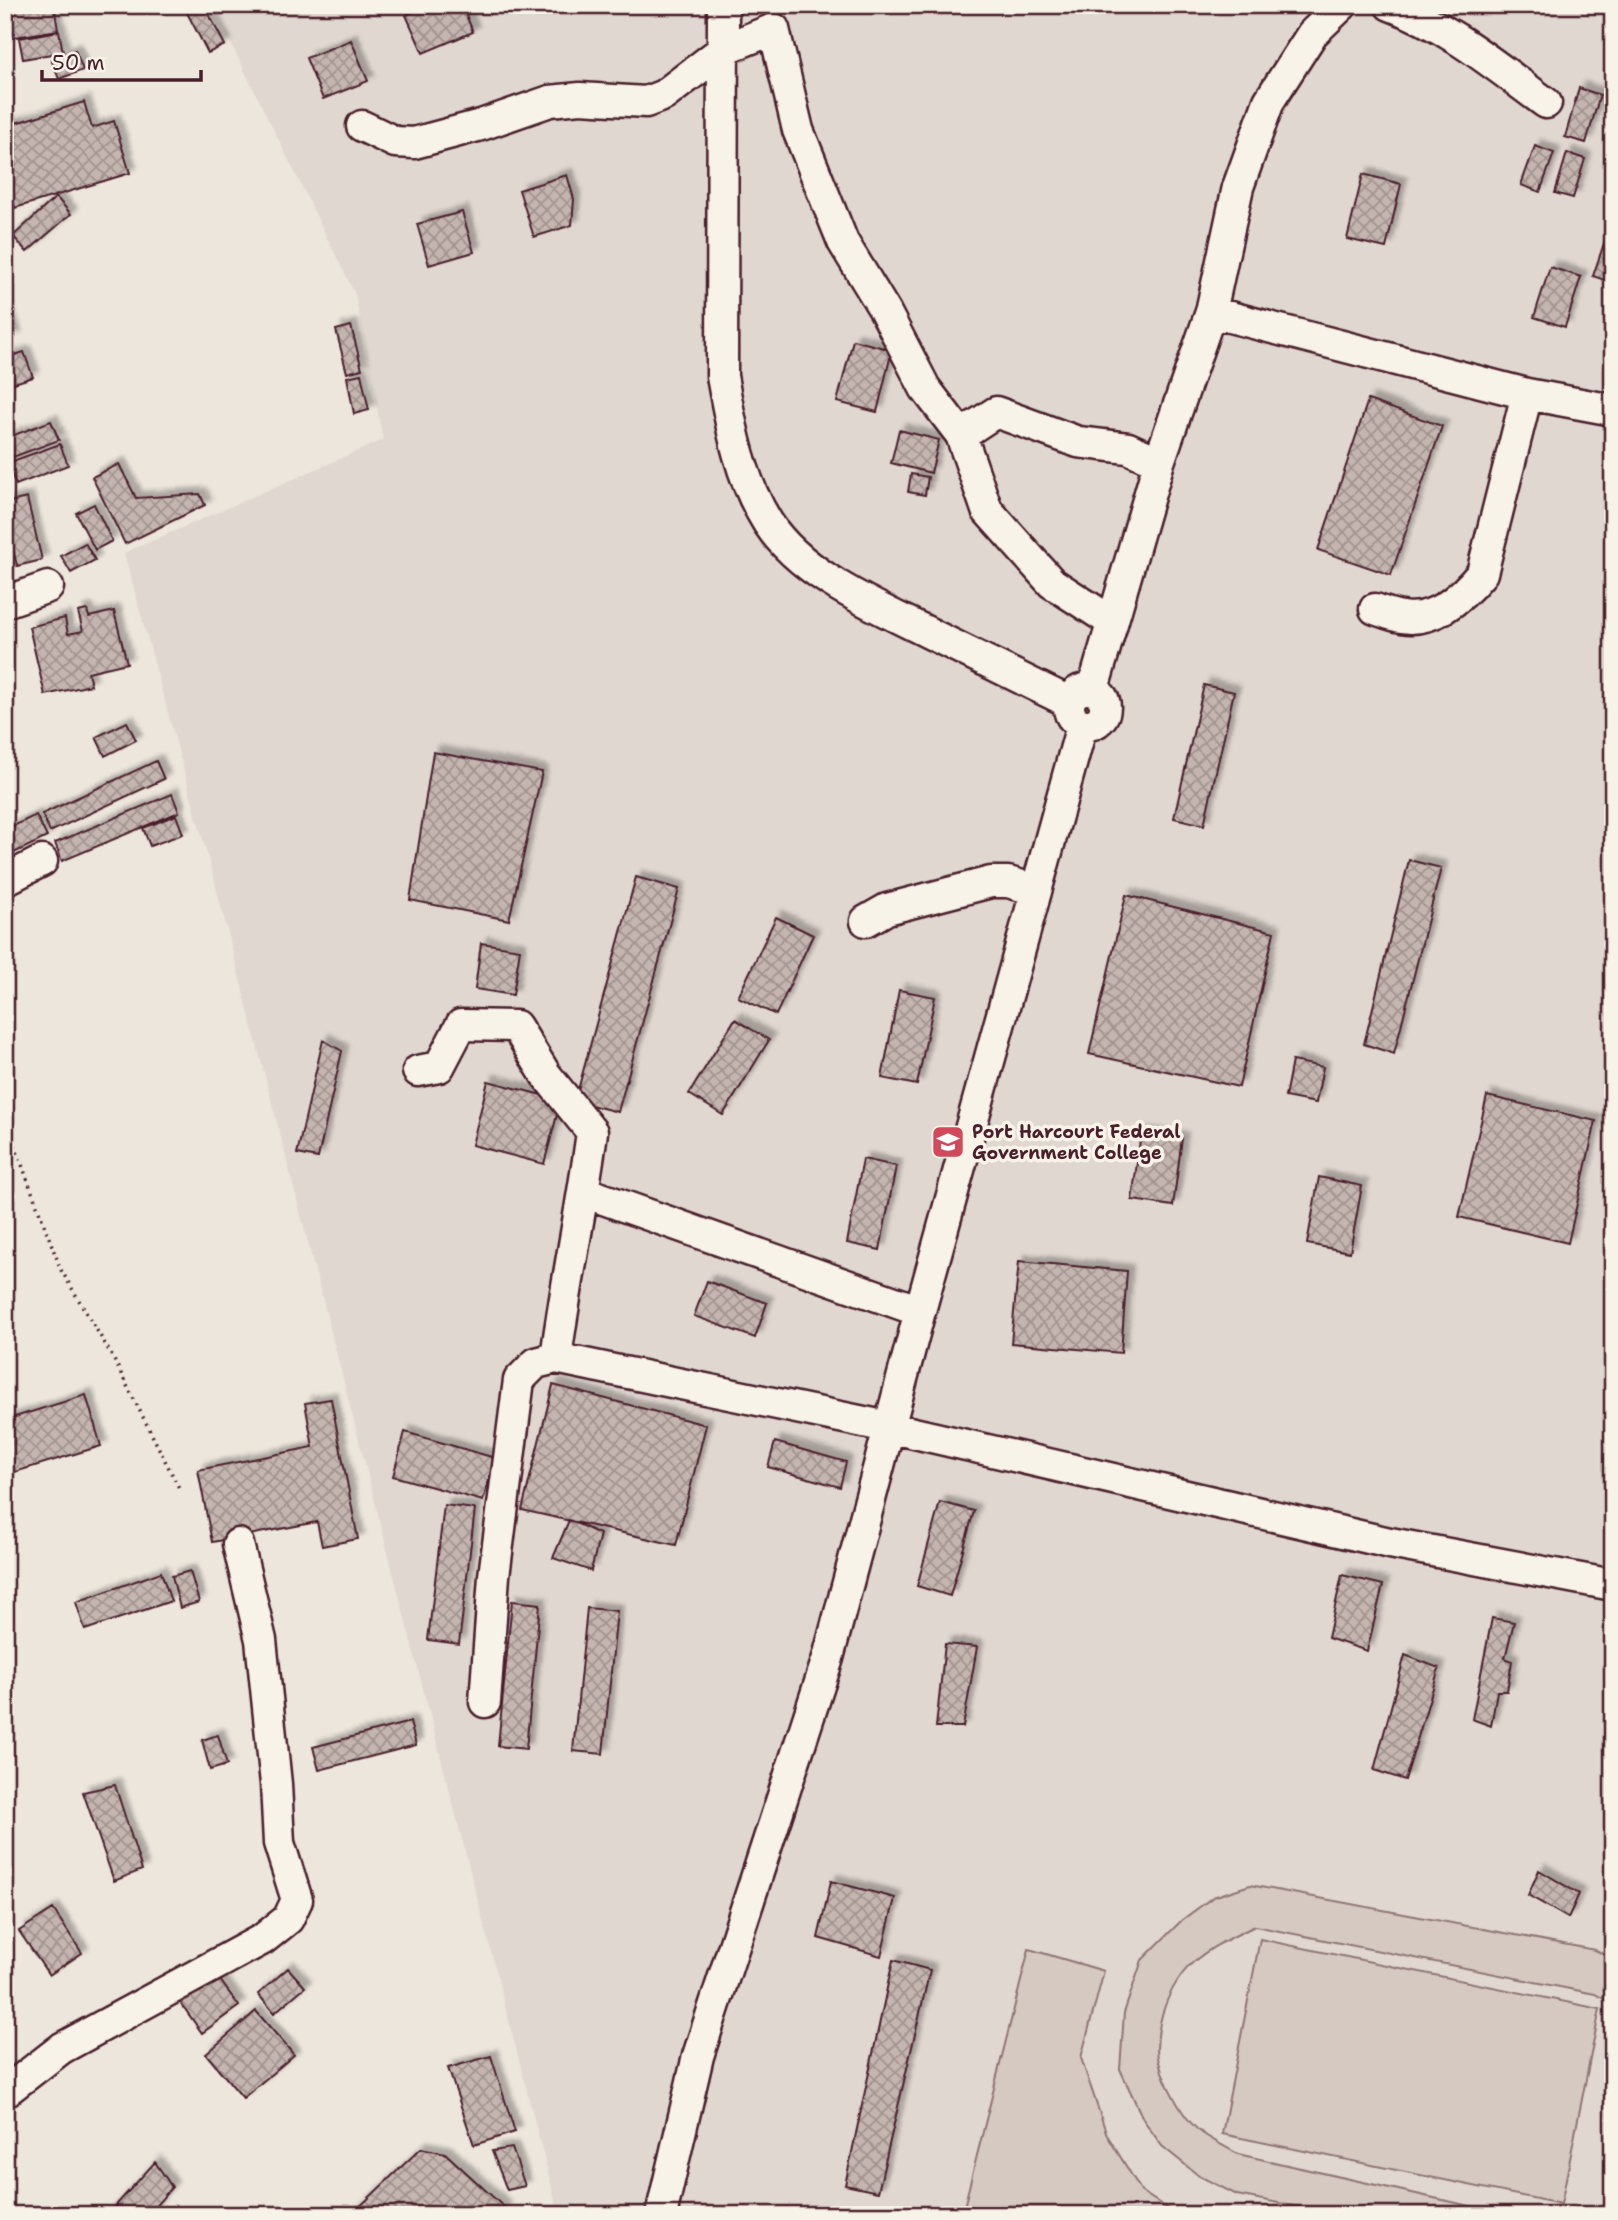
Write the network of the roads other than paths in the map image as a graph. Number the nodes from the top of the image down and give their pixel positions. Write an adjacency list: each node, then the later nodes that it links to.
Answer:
1 (723, 5): 4 (street)
2 (1342, 5): 7 (street)
3 (1390, 5): 5 (street)
4 (724, 49): 6 (street); 10 (street); 16 (street)
5 (1546, 103)
6 (362, 126)
7 (1211, 312): 8 (street); 11 (street)
8 (1527, 394): 9 (street); 14 (street)
9 (1613, 410)
10 (961, 435): 11 (street); 15 (street)
11 (1159, 462): 15 (street)
12 (48, 587): 13 (street)
13 (5, 602)
14 (1375, 609)
15 (1112, 621): 16 (street)
16 (1081, 705): 19 (street)
17 (42, 861): 18 (street)
18 (5, 880)
19 (1036, 890): 20 (street); 23 (street)
20 (866, 921)
21 (418, 1071): 22 (street)
22 (584, 1192): 23 (street); 24 (street)
23 (920, 1311): 25 (street)
24 (556, 1358): 25 (street); 28 (street)
25 (888, 1427): 27 (street); 30 (street)
26 (238, 1544): 29 (street)
27 (1613, 1585)
28 (485, 1702)
29 (5, 2092)
30 (661, 2215)

